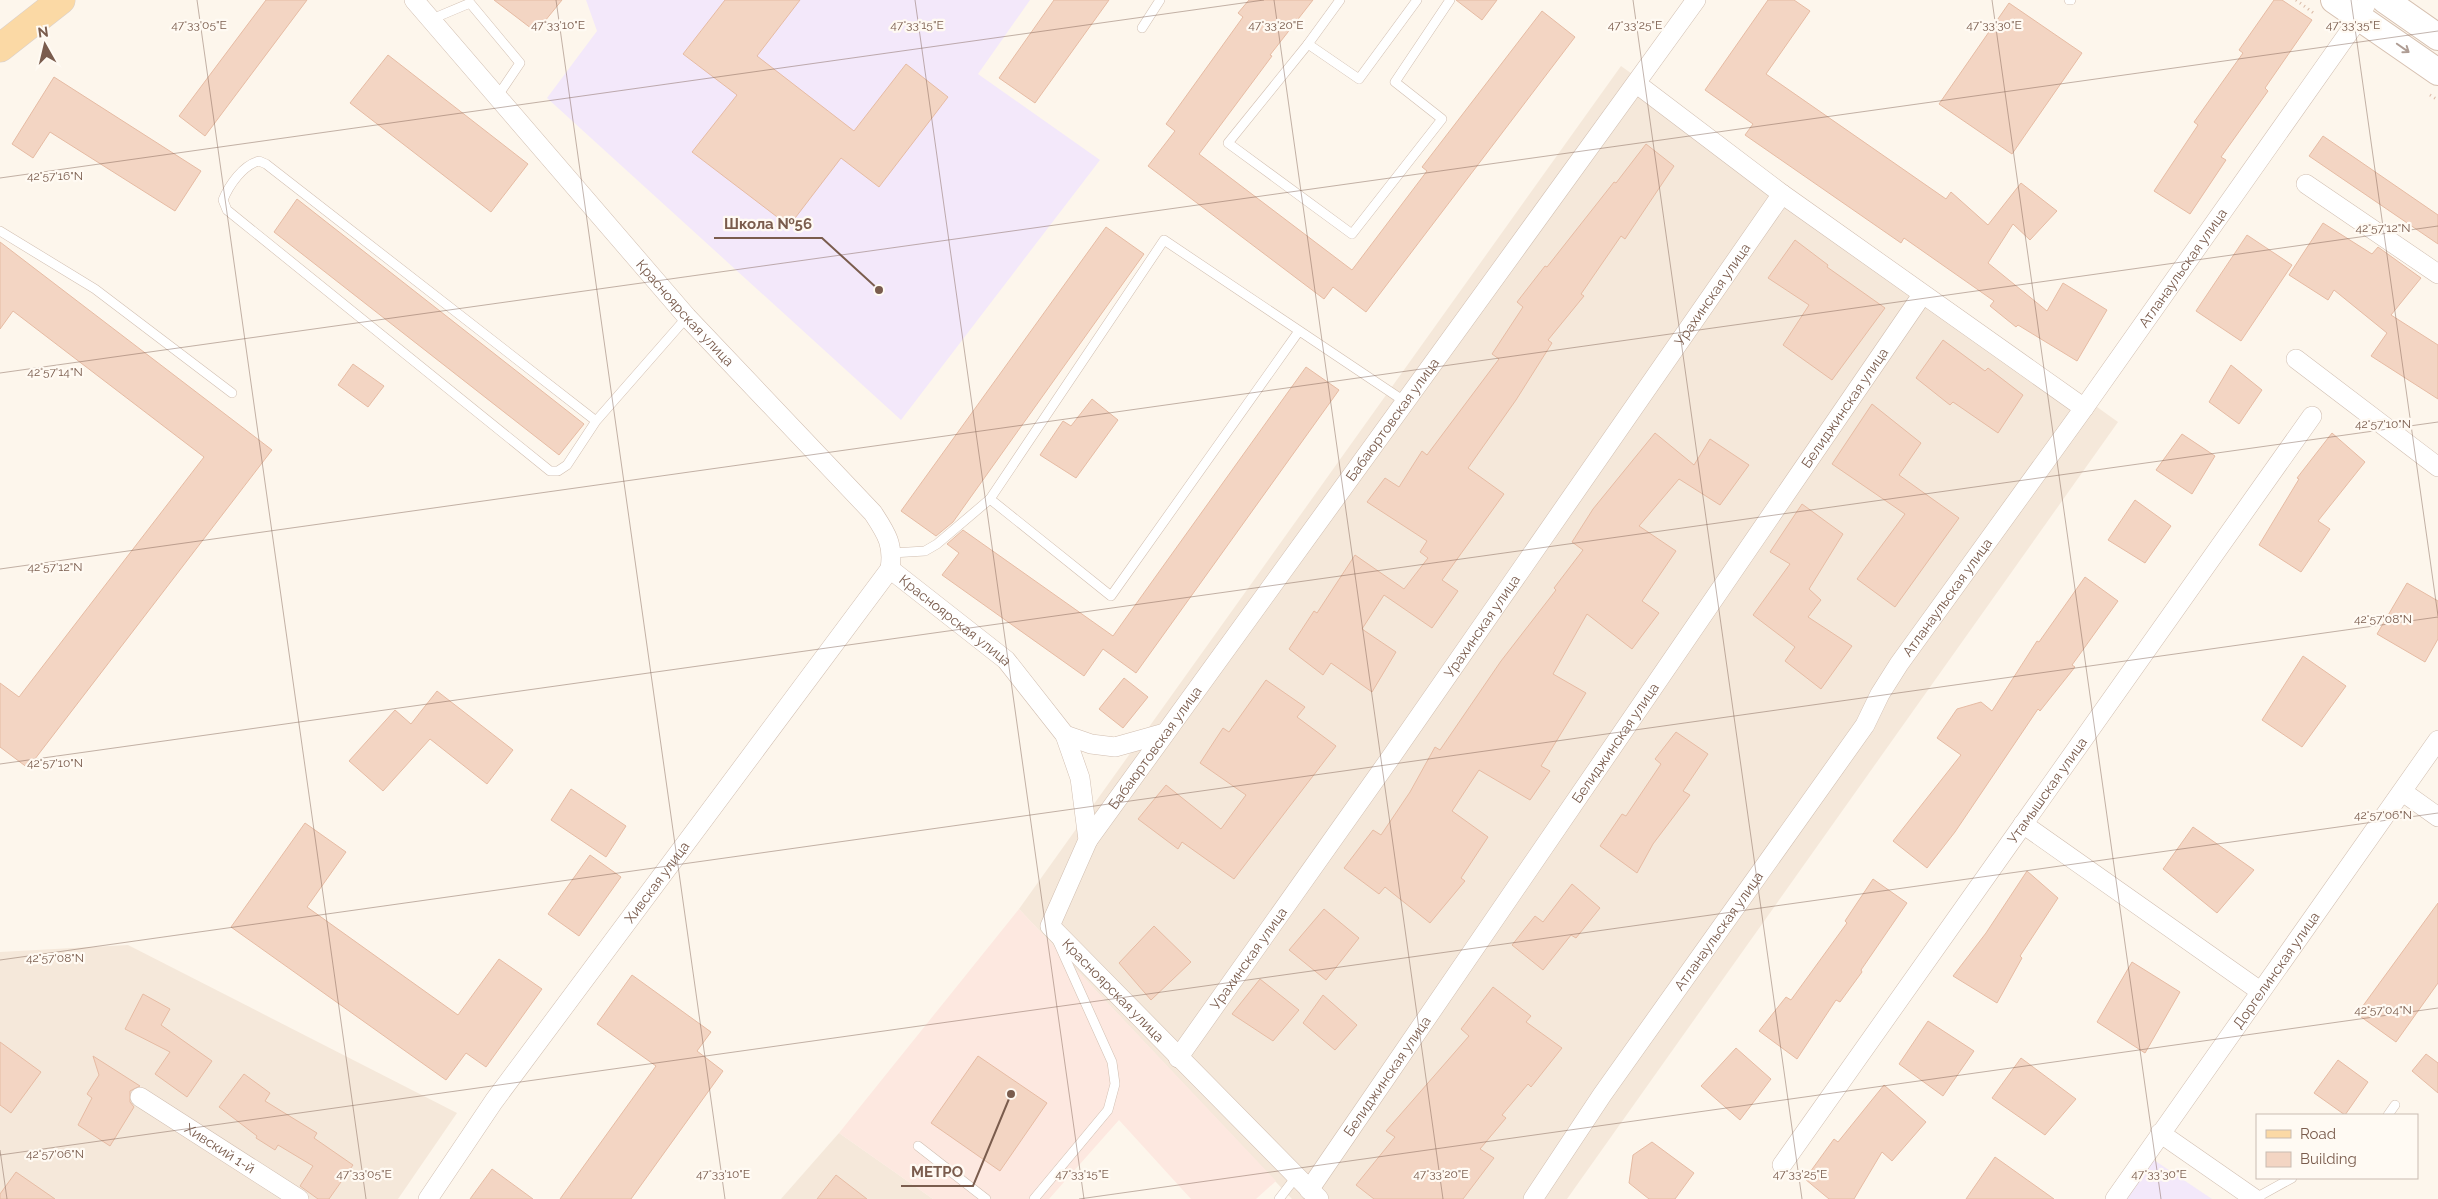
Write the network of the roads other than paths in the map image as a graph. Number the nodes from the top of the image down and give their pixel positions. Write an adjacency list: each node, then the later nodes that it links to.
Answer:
1 (60, 0): 15 (main road)
2 (414, 0): 11 (street, Красноярская улица)
3 (1160, 0): 12 (lane)
4 (1340, 0): 14 (lane)
5 (1417, 0): 14 (lane)
6 (1450, 0): 14 (lane)
7 (1696, 0): 17 (street, Бабаюртовская улица)
8 (2334, 0): 10 (main road)
9 (2385, 0): 13 (main road)
10 (2364, 9): 16 (main road, one-way to 16); 29 (street, Атланаульская улица)
11 (432, 19): 18 (street, Красноярская улица); 18 (lane)
12 (1142, 28)
13 (2438, 38)
14 (1308, 44)
15 (0, 48)
16 (2438, 72)
17 (1636, 84): 20 (street); 28 (street, Бабаюртовская улица)
18 (497, 97): 24 (street, Красноярская улица)
19 (2306, 184): 22 (street)
20 (1782, 194): 23 (street); 44 (street, Урахинская улица)
21 (0, 231): 27 (lane)
22 (2438, 274)
23 (1922, 295): 29 (street); 52 (street, Белиджинская улица)
24 (687, 317): 31 (lane); 34 (street, Красноярская улица)
25 (1299, 331): 28 (lane); 33 (lane); 33 (lane)
26 (2296, 359): 32 (street)
27 (232, 393)
28 (1404, 401): 35 (street, Бабаюртовская улица)
29 (2084, 408): 58 (street, Атланаульская улица)
30 (2312, 416): 40 (street, Утамышская улица)
31 (596, 421): 31 (lane)
32 (2438, 468)
33 (990, 499): 34 (lane)
34 (891, 561): 36 (street, Красноярская улица); 54 (street, Хивская улица)
35 (1165, 733): 36 (street); 41 (street, Бабаюртовская улица)
36 (1065, 735): 41 (street, Красноярская улица)
37 (2438, 740): 38 (street, Доргелинская улица)
38 (2403, 792): 39 (street); 43 (street, Доргелинская улица)
39 (2438, 817)
40 (2023, 824): 43 (street); 50 (street, Утамышская улица)
41 (1088, 840): 42 (street, Красноярская улица)
42 (1050, 926): 44 (street, Красноярская улица); 56 (lane)
43 (2260, 991): 48 (street, Доргелинская улица)
44 (1178, 1058): 52 (street, Красноярская улица)
45 (140, 1097): 53 (street, Хивский 1-й)
46 (2395, 1105): 47 (lane)
47 (2389, 1114)
48 (2160, 1133): 59 (street, Доргелинская улица); 60 (street)
49 (918, 1146): 55 (lane)
50 (1782, 1165)
51 (2290, 1179): 60 (lane)
52 (1308, 1188): 57 (lane)
53 (299, 1199)
54 (428, 1199)
55 (986, 1199)
56 (1034, 1199)
57 (1280, 1199)
58 (1533, 1199)
59 (2115, 1199)
60 (2254, 1199)

